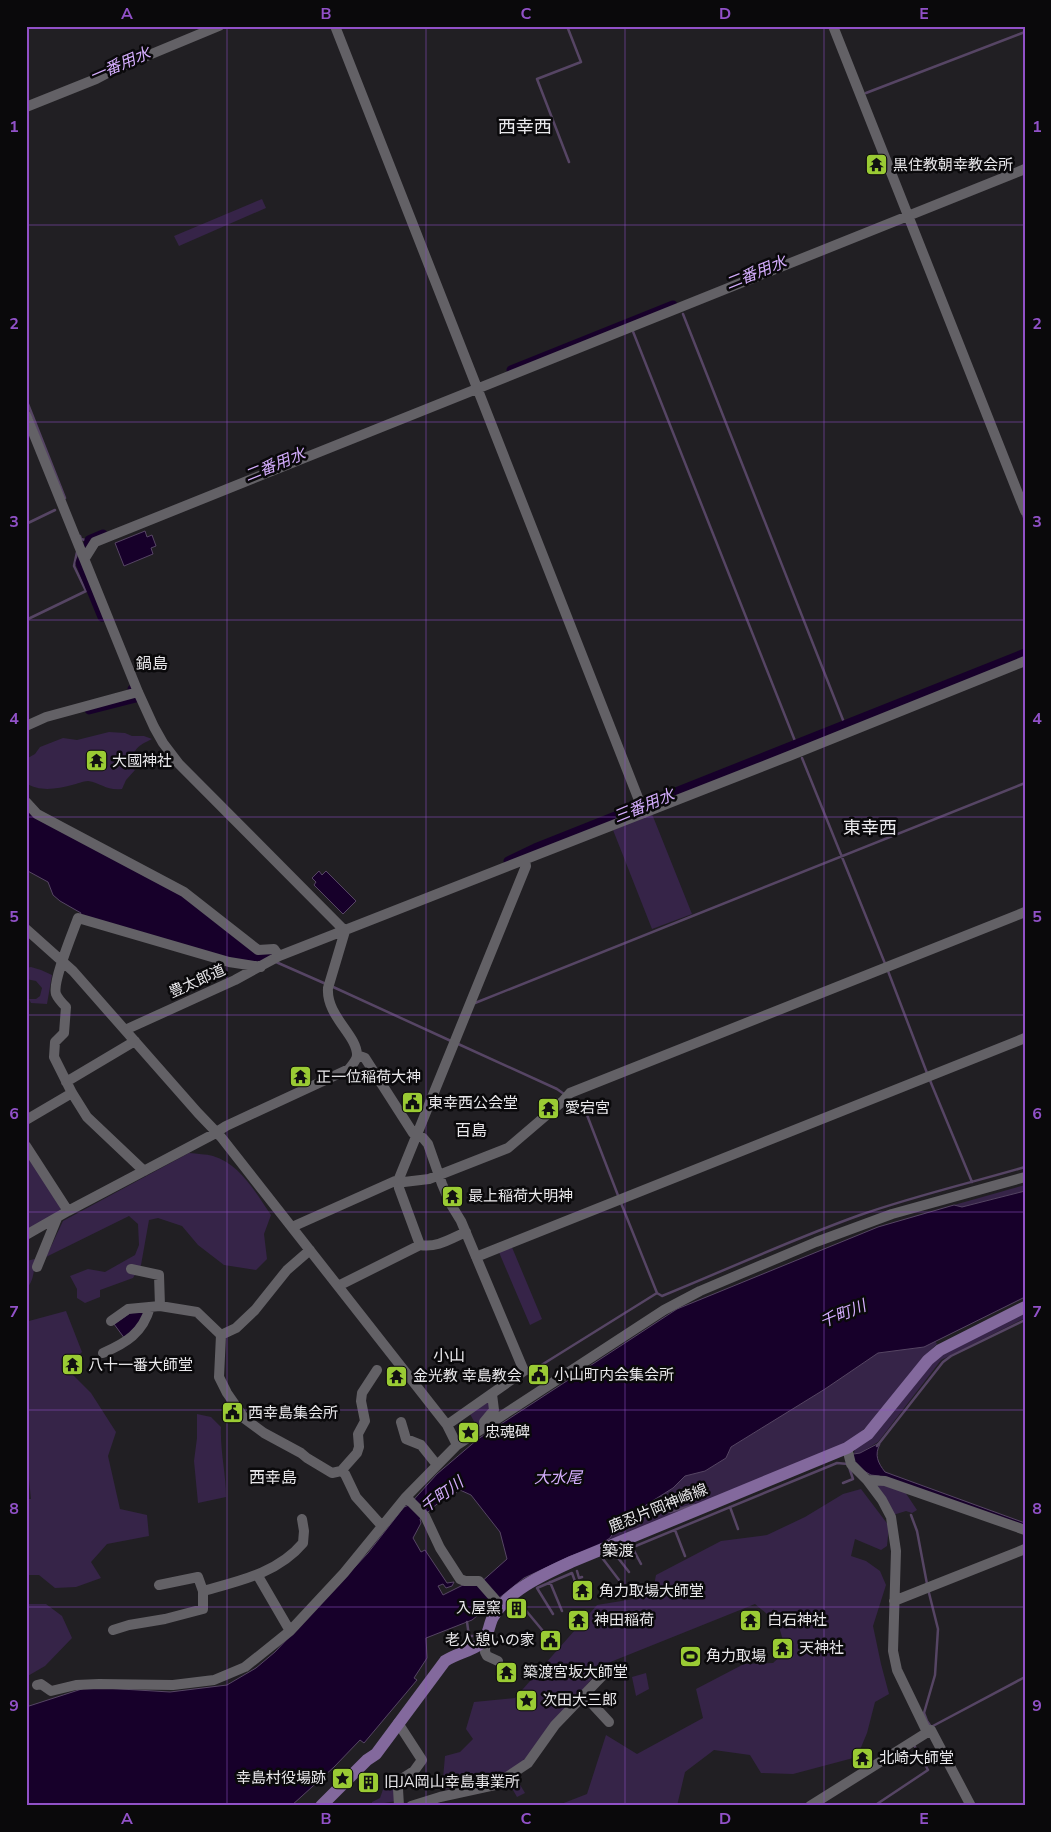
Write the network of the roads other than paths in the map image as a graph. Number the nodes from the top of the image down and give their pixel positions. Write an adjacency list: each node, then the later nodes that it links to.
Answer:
1 (219, 26): 4 (street)
2 (335, 26): 7 (street)
3 (833, 26): 6 (street)
4 (26, 107)
5 (1025, 169): 6 (street)
6 (907, 213): 7 (street); 9 (street)
7 (478, 388): 10 (street); 15 (street)
8 (26, 415): 10 (street)
9 (1025, 512)
10 (85, 558): 12 (street)
11 (1025, 661): 15 (street, 豊太郎道)
12 (134, 693): 13 (street); 18 (street)
13 (26, 726)
14 (26, 802): 20 (street)
15 (644, 813): 16 (street, 豊太郎道)
16 (525, 860): 18 (street, 豊太郎道); 30 (street)
17 (1025, 912): 33 (street)
18 (342, 928): 20 (street, 豊太郎道); 25 (street)
19 (26, 929): 21 (street)
20 (273, 958): 21 (street); 22 (street, 豊太郎道)
21 (63, 961): 22 (street); 26 (street)
22 (125, 1030): 24 (street)
23 (1025, 1038): 43 (street)
24 (135, 1041): 26 (street); 29 (street)
25 (357, 1055): 29 (street); 30 (street)
26 (66, 1082): 27 (street)
27 (72, 1093): 28 (street); 32 (street)
28 (26, 1120)
29 (214, 1134): 32 (street); 38 (street)
30 (420, 1136): 33 (street); 35 (street)
31 (26, 1146): 36 (street)
32 (144, 1171): 36 (street)
33 (439, 1174): 35 (street); 39 (street)
34 (1025, 1177): 56 (street)
35 (401, 1182): 38 (street); 41 (street)
36 (68, 1211): 37 (street)
37 (57, 1218): 40 (street); 44 (street)
38 (292, 1227): 42 (street)
39 (466, 1232): 41 (street); 43 (street)
40 (26, 1236)
41 (421, 1245): 46 (street)
42 (310, 1250): 46 (street); 50 (street)
43 (476, 1257): 53 (street)
44 (37, 1267)
45 (131, 1270): 47 (street)
46 (338, 1286): 55 (street)
47 (155, 1307): 49 (street); 50 (street); 51 (street)
48 (1025, 1307): 58 (main road, 鹿忍片岡神崎線)
49 (111, 1321)
50 (221, 1335): 60 (street)
51 (103, 1353)
52 (377, 1370): 60 (street)
53 (492, 1394): 55 (street); 56 (street)
54 (401, 1422): 59 (street)
55 (447, 1425): 57 (street)
56 (478, 1431): 57 (street)
57 (457, 1445): 59 (street)
58 (848, 1456): 61 (street); 71 (main road, 鹿忍片岡神崎線)
59 (437, 1465): 62 (street)
60 (341, 1471): 64 (street)
61 (867, 1480): 65 (street); 70 (street)
62 (408, 1499): 64 (street); 71 (street)
63 (302, 1519): 67 (street)
64 (382, 1526): 73 (street)
65 (1025, 1530)
66 (1025, 1549): 70 (street)
67 (258, 1576): 69 (street); 73 (street)
68 (159, 1586): 69 (street)
69 (203, 1591): 72 (street)
70 (894, 1601): 81 (street)
71 (500, 1604): 74 (main road, 鹿忍片岡神崎線)
72 (113, 1630)
73 (290, 1631): 77 (street)
74 (486, 1636): 75 (street); 80 (main road)
75 (498, 1661)
76 (606, 1672): 78 (street)
77 (37, 1685)
78 (584, 1695): 79 (street); 84 (street)
79 (609, 1722)
80 (398, 1723): 82 (main road); 83 (street)
81 (927, 1732): 85 (street); 86 (street)
82 (320, 1806)
83 (400, 1806)
84 (411, 1806)
85 (810, 1806)
86 (971, 1806)

